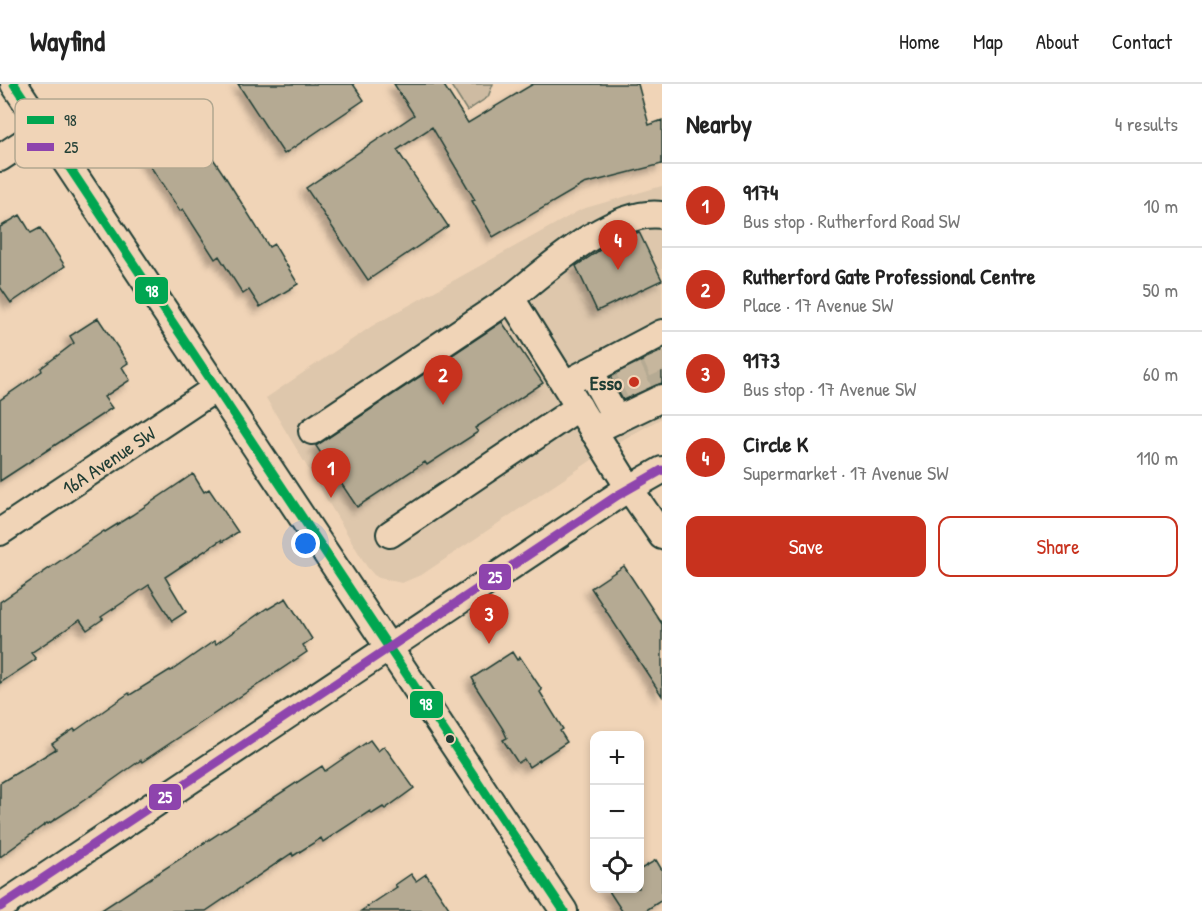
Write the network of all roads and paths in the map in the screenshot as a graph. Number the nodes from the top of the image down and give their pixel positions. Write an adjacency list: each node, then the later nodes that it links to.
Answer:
1 (14, 84): 2 (street)
2 (24, 99)
3 (15, 148): 4 (street)
4 (0, 158)
5 (70, 168): 11 (street)
6 (662, 215): 7 (street)
7 (511, 298): 10 (street); 15 (street)
8 (655, 343): 9 (street)
9 (590, 371): 10 (street); 14 (street)
10 (565, 384): 13 (street)
11 (216, 388): 19 (street, 16A Avenue SW); 22 (street)
12 (650, 400): 14 (street)
13 (579, 407): 16 (street); 20 (street)
14 (617, 420): 16 (street)
15 (312, 431)
16 (594, 431): 18 (street)
17 (662, 470): 18 (street)
18 (629, 488): 21 (street); 22 (street)
19 (0, 532)
20 (390, 534)
21 (662, 536)
22 (390, 647): 23 (street); 24 (street)
23 (0, 907)
24 (560, 910)

